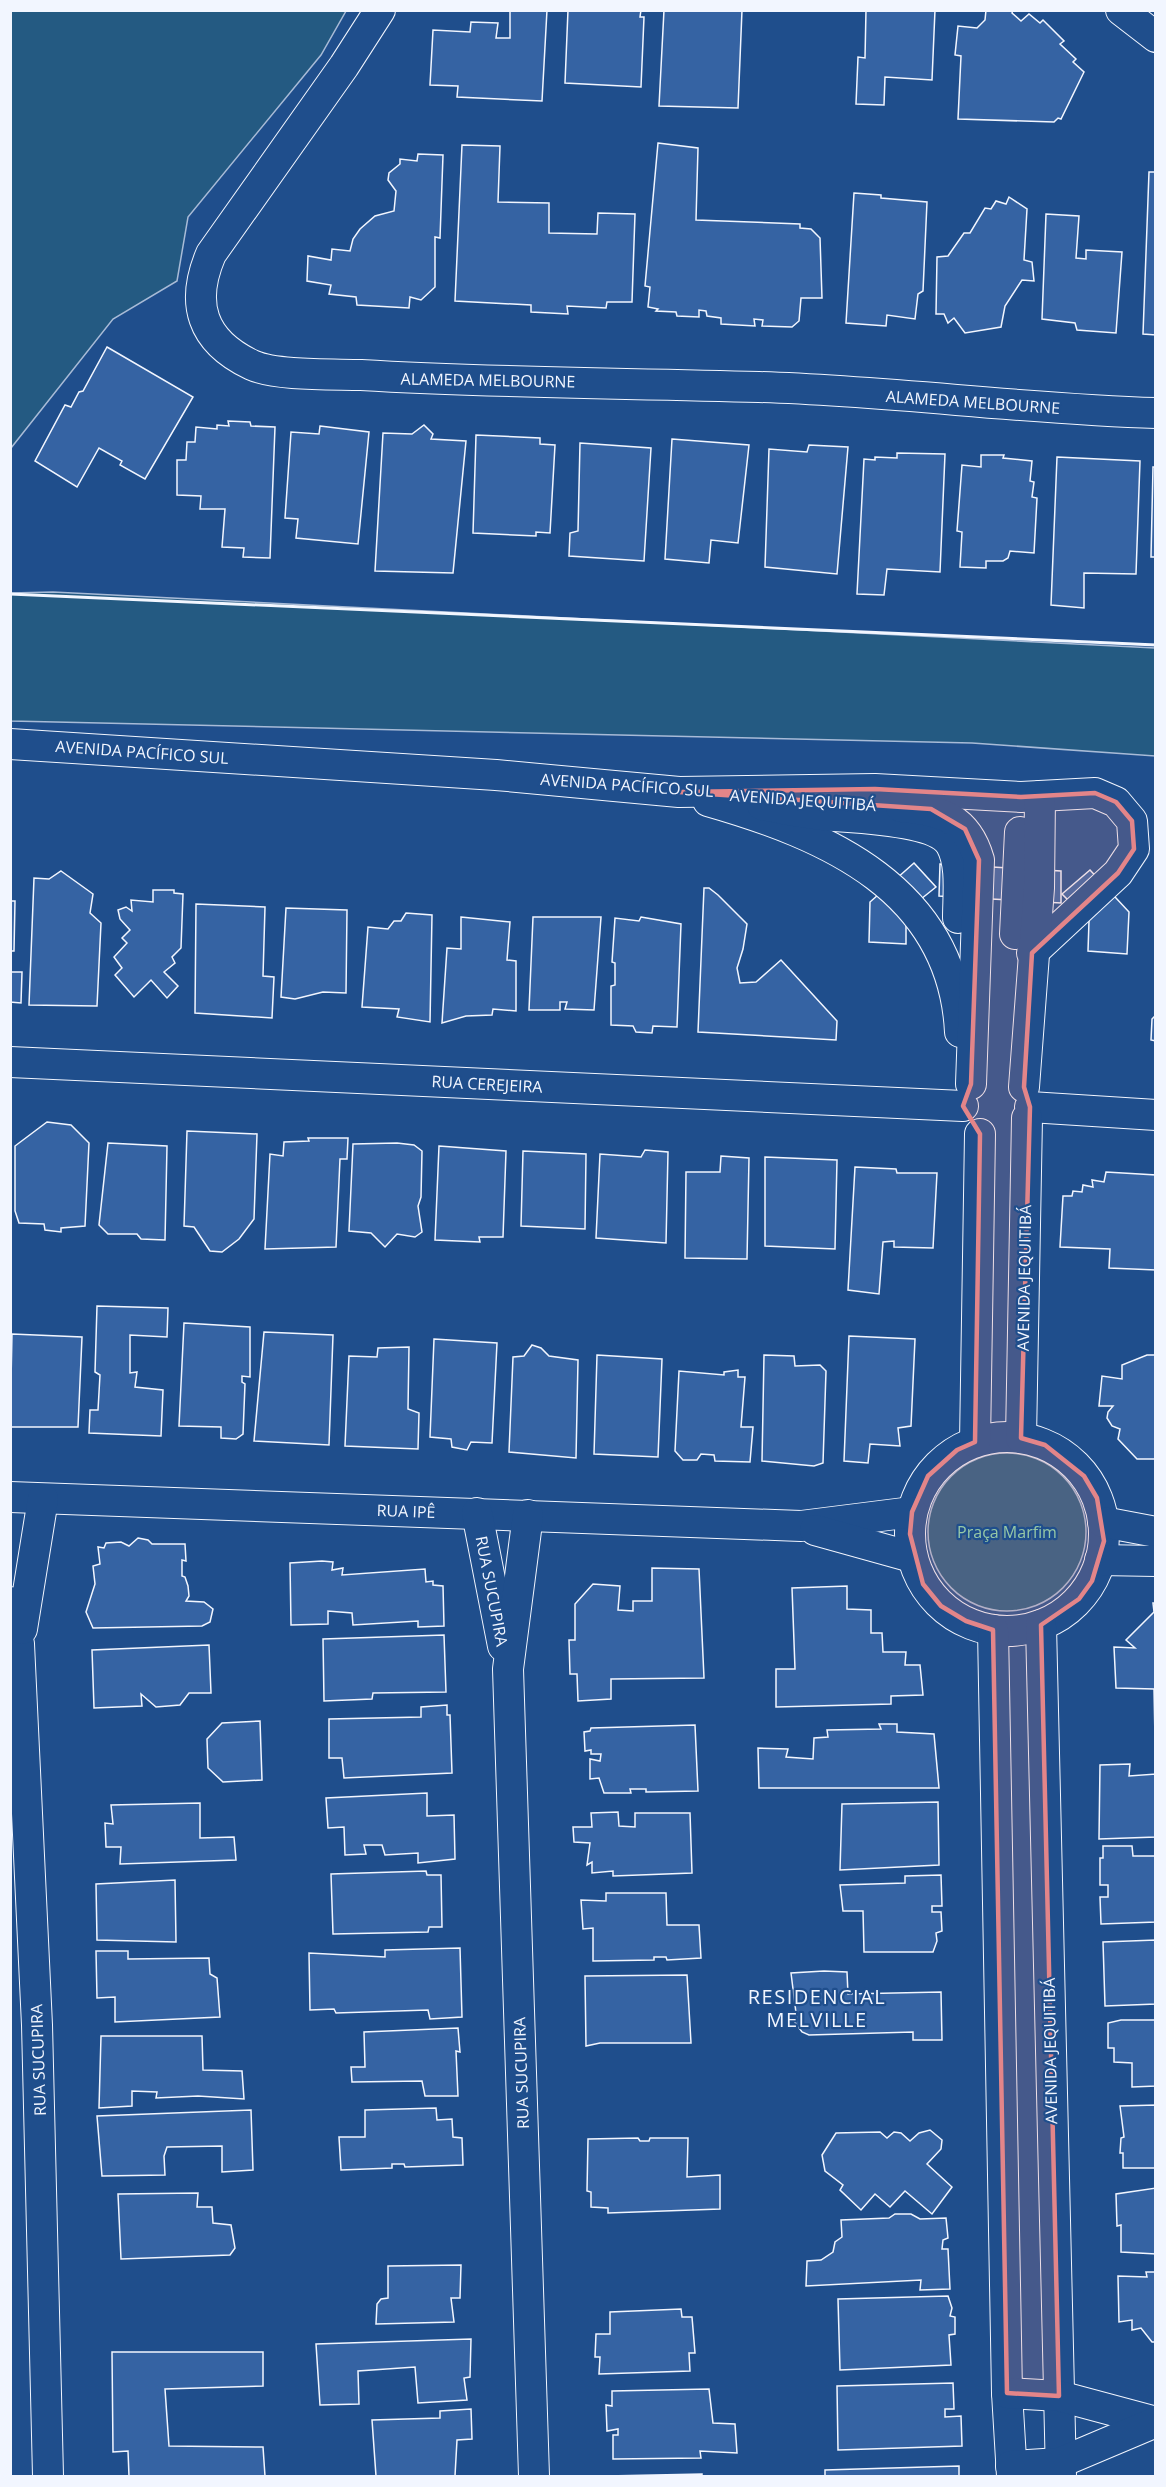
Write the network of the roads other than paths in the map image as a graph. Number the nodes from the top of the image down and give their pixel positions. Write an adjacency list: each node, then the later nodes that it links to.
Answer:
1 (380, 10): 4 (street, ALAMEDA MELBOURNE)
2 (1121, 10): 3 (street)
3 (1155, 37)
4 (1155, 413)
5 (10, 744): 6 (street, AVENIDA PACÍFICO SUL)
6 (680, 792): 7 (street, AVENIDA PACÍFICO SUL); 9 (street); 9 (street, AVENIDA JEQUITIBÁ); 11 (street, AVENIDA JEQUITIBÁ)
7 (1031, 796): 8 (street, AVENIDA JEQUITIBÁ); 8 (street, AVENIDA PACÍFICO SUL); 12 (street, AVENIDA JEQUITIBÁ)
8 (1032, 953): 12 (street, AVENIDA JEQUITIBÁ)
9 (959, 1012): 11 (street)
10 (10, 1062): 11 (street, RUA CEREJEIRA)
11 (966, 1095): 12 (street); 14 (street)
12 (1022, 1097): 13 (street); 14 (street); 15 (street, AVENIDA JEQUITIBÁ)
13 (1155, 1114)
14 (980, 1134): 16 (street)
15 (1021, 1438): 16 (street); 22 (street)
16 (975, 1442): 19 (street)
17 (10, 1497): 18 (street, RUA IPÊ)
18 (43, 1500): 20 (street, RUA IPÊ); 31 (street, RUA SUCUPIRA)
19 (912, 1512): 23 (street, RUA IPÊ); 25 (street)
20 (477, 1513): 21 (street, RUA IPÊ); 32 (street, RUA SUCUPIRA)
21 (528, 1515): 23 (street, RUA IPÊ); 32 (street, RUA SUCUPIRA)
22 (1103, 1522): 24 (street); 26 (street)
23 (801, 1526): 25 (street, RUA IPÊ)
24 (1155, 1532)
25 (912, 1557): 30 (street)
26 (1100, 1560): 27 (street); 29 (street)
27 (1155, 1561)
28 (10, 1602): 31 (street, RUA SUCUPIRA)
29 (1041, 1625): 30 (street); 34 (street, AVENIDA JEQUITIBÁ)
30 (993, 1630): 33 (street)
31 (19, 1644): 37 (street, RUA SUCUPIRA)
32 (508, 1669): 38 (street, RUA SUCUPIRA)
33 (1007, 2392): 34 (street); 36 (street)
34 (1059, 2396): 35 (street, AVENIDA JEQUITIBÁ); 35 (street)
35 (1060, 2470): 36 (street)
36 (1012, 2471)
37 (48, 2476)
38 (534, 2476)

